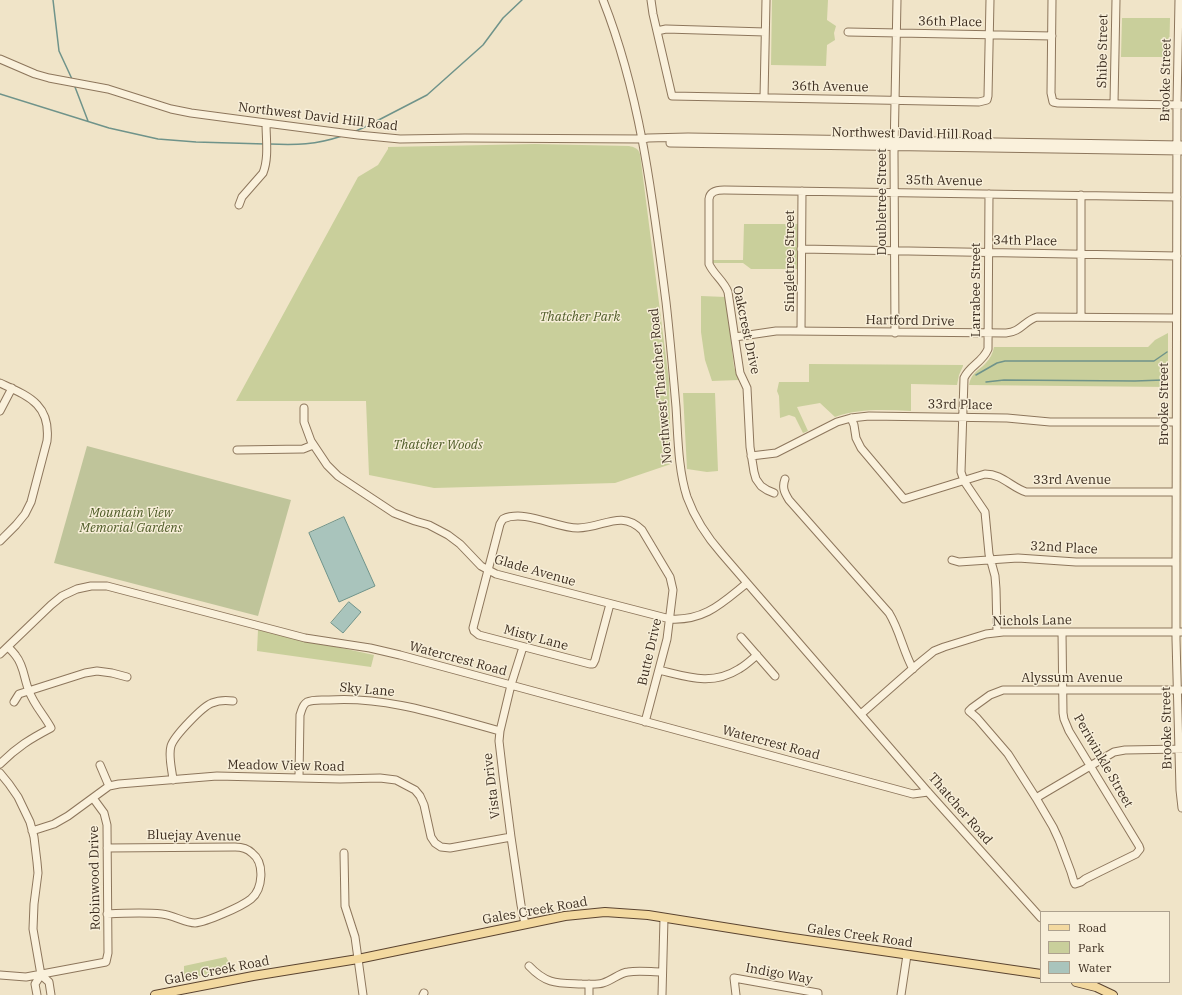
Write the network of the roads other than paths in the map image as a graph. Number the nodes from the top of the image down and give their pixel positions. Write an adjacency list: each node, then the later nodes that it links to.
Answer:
1 (603, 0): 21 (street, Northwest Thatcher Road)
2 (651, 0): 9 (street)
3 (766, 0): 10 (street)
4 (897, 0): 12 (street, Doubletree Street)
5 (990, 0): 13 (street)
6 (1052, 0): 14 (street)
7 (1116, 0): 18 (street, Shibe Street)
8 (1179, 0): 19 (street, Brooke Street)
9 (657, 31): 10 (street); 16 (street, 36th Avenue)
10 (765, 32): 16 (street)
11 (848, 32): 12 (street, 36th Place)
12 (896, 33): 13 (street, 36th Place); 17 (street, Doubletree Street)
13 (989, 34): 14 (street, 36th Place); 17 (street, 36th Avenue)
14 (1052, 36): 18 (street)
15 (0, 59): 20 (street, Northwest David Hill Road)
16 (764, 98): 17 (street, 36th Avenue)
17 (895, 100): 22 (street, Doubletree Street)
18 (1114, 103): 19 (street)
19 (1180, 105): 23 (street, Brooke Street)
20 (266, 124): 21 (street, Northwest David Hill Road); 30 (street)
21 (643, 139): 22 (street, Northwest David Hill Road); 61 (street, Northwest Thatcher Road)
22 (894, 143): 23 (street, Northwest David Hill Road); 26 (street, Doubletree Street)
23 (1179, 148): 29 (street, Brooke Street)
24 (802, 191): 25 (street, 35th Avenue); 26 (street, 35th Avenue); 31 (street, Singletree Street)
25 (712, 192): 41 (street, Oakcrest Drive)
26 (894, 192): 27 (street, 35th Avenue); 32 (street, Doubletree Street)
27 (989, 194): 28 (street, 35th Avenue); 33 (street, Larrabee Street)
28 (1081, 195): 29 (street, 35th Avenue); 34 (street)
29 (1177, 197): 35 (street, Brooke Street)
30 (239, 205)
31 (801, 249): 32 (street, 34th Place); 38 (street, Singletree Street)
32 (894, 251): 33 (street, 34th Place); 39 (street, Doubletree Street)
33 (988, 252): 34 (street, 34th Place); 40 (street, Larrabee Street)
34 (1082, 254): 35 (street, 34th Place); 36 (street)
35 (1177, 256): 37 (street, Brooke Street)
36 (1081, 317): 37 (street, Hartford Drive); 40 (street, Hartford Drive)
37 (1176, 318): 48 (street, Brooke Street)
38 (801, 331): 39 (street, Hartford Drive); 41 (street, Hartford Drive)
39 (895, 332): 40 (street, Hartford Drive)
40 (988, 333): 47 (street, Larrabee Street)
41 (735, 338): 51 (street, Oakcrest Drive)
42 (0, 383): 43 (street)
43 (12, 388): 45 (street); 56 (street)
44 (304, 408): 49 (street, Glade Avenue)
45 (0, 411)
46 (851, 418): 47 (street, 33rd Place); 51 (street, 33rd Place); 53 (street, 33rd Avenue)
47 (962, 418): 48 (street, 33rd Place); 53 (street, Larrabee Street)
48 (1176, 422): 54 (street, Brooke Street)
49 (313, 445): 50 (street); 60 (street, Glade Avenue)
50 (237, 450)
51 (751, 456): 55 (street, Oakcrest Drive)
52 (785, 479): 72 (street)
53 (964, 481): 54 (street, 33rd Avenue); 57 (street, Larrabee Street)
54 (1176, 492): 59 (street, Brooke Street)
55 (774, 493)
56 (0, 541)
57 (990, 559): 58 (street, 32nd Place); 59 (street, 32nd Place); 64 (street, Larrabee Street)
58 (952, 560)
59 (1176, 562): 66 (street, Brooke Street)
60 (488, 571): 62 (street, Glade Avenue); 63 (street, Butte Drive); 69 (street, Misty Lane)
61 (747, 583): 63 (street, Glade Avenue); 82 (street, Northwest Thatcher Road)
62 (610, 604): 63 (street, Glade Avenue); 69 (street, Misty Lane)
63 (670, 619): 73 (street, Butte Drive)
64 (997, 632): 65 (street, Nichols Lane); 72 (street, Nichols Lane)
65 (1062, 632): 66 (street, Nichols Lane); 79 (street, Periwinkle Street)
66 (1179, 632): 78 (street, Brooke Street)
67 (741, 637): 71 (street)
68 (8, 647): 70 (street, Watercrest Road); 76 (street, Watercrest Road); 77 (street)
69 (523, 647): 76 (street, Vista Drive)
70 (0, 654)
71 (757, 656): 73 (street); 74 (street)
72 (913, 669): 82 (street, Nichols Lane)
73 (659, 670): 83 (street, Butte Drive)
74 (775, 676)
75 (127, 677): 77 (street)
76 (512, 685): 83 (street, Watercrest Road); 84 (street, Vista Drive)
77 (29, 690): 81 (street); 86 (street)
78 (1180, 690): 79 (street, Alyssum Avenue); 85 (street, Brooke Street)
79 (1062, 691): 88 (street, Periwinkle Street); 95 (street, Alyssum Avenue)
80 (234, 701): 91 (street)
81 (14, 702)
82 (861, 714): 93 (street, Thatcher Road)
83 (645, 722): 93 (street, Watercrest Road)
84 (500, 731): 90 (street, Sky Lane); 98 (street, Vista Drive)
85 (1181, 750): 88 (street); 96 (street, Brooke Street)
86 (0, 764)
87 (100, 765): 92 (street)
88 (1090, 766): 95 (street); 95 (street, Periwinkle Street)
89 (0, 773): 97 (street)
90 (299, 778): 91 (street, Meadow View Road); 98 (street, Meadow View Road)
91 (172, 780): 92 (street, Meadow View Road)
92 (109, 786): 94 (street, Meadow View Road)
93 (928, 792): 102 (street, Thatcher Road)
94 (93, 798): 97 (street, Meadow View Road); 99 (street, Robinwood Drive)
95 (1036, 798)
96 (1182, 808)
97 (32, 831): 111 (street)
98 (511, 837): 104 (street, Vista Drive)
99 (107, 848): 101 (street, Robinwood Drive); 101 (street, Bluejay Avenue)
100 (344, 853): 106 (street)
101 (107, 914): 111 (street, Robinwood Drive)
102 (1040, 917)
103 (664, 918): 104 (main road, Gales Creek Road); 105 (main road, Gales Creek Road); 108 (street)
104 (525, 924): 106 (main road, Gales Creek Road)
105 (906, 955): 109 (main road, Gales Creek Road); 122 (street)
106 (358, 959): 116 (main road, Gales Creek Road); 117 (street)
107 (529, 966): 113 (street)
108 (662, 972): 113 (street); 119 (street)
109 (1040, 974)
110 (0, 975): 111 (street)
111 (41, 975): 114 (street); 115 (street)
112 (1079, 983): 123 (main road)
113 (589, 984): 118 (street)
114 (37, 995)
115 (51, 995)
116 (155, 995)
117 (363, 995)
118 (589, 995)
119 (662, 995)
120 (736, 995): 121 (street, Indigo Way)
121 (818, 995)
122 (901, 995)
123 (1113, 995)

